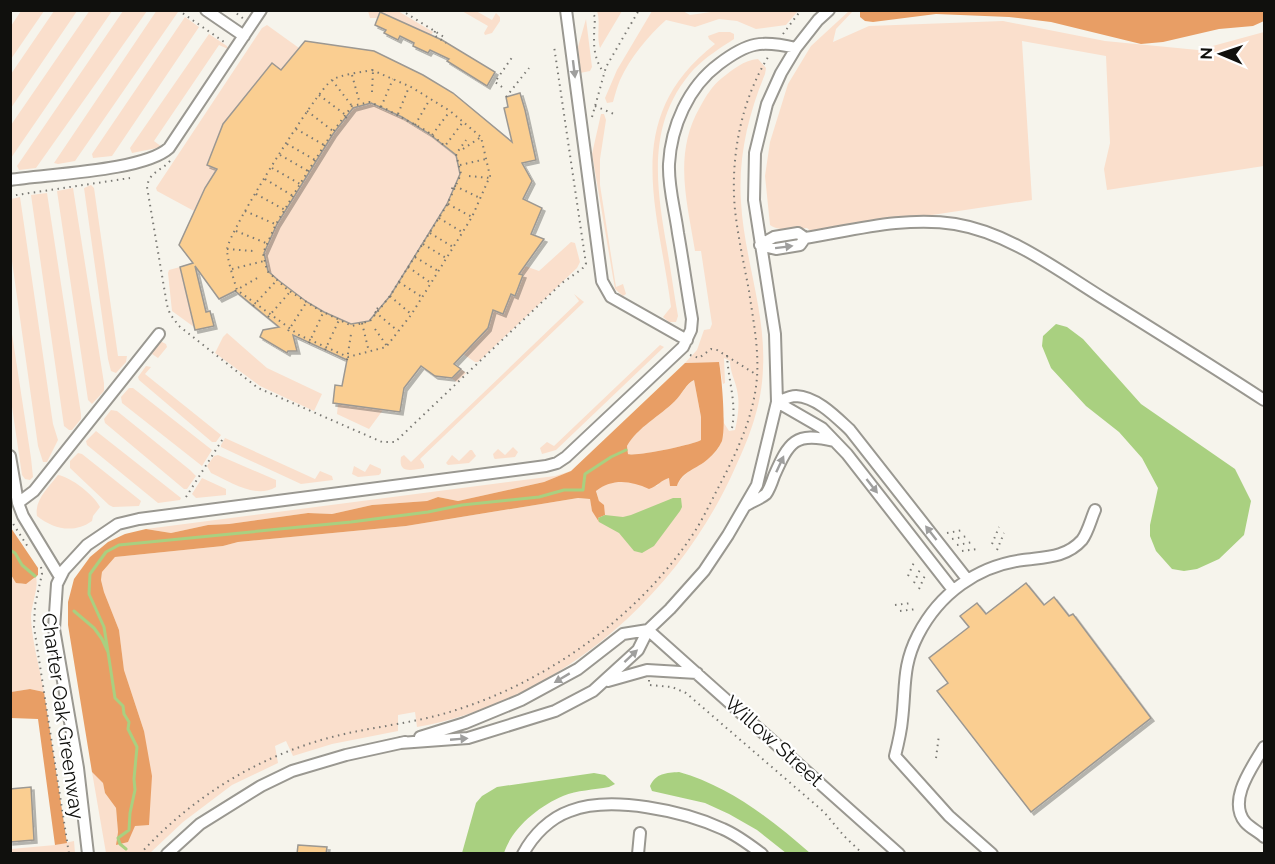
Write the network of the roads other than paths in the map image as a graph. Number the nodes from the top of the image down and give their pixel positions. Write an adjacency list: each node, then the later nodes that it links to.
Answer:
1 (206, 10): 5 (street)
2 (261, 10): 5 (street)
3 (566, 10): 10 (street, one-way to 10)
4 (829, 10): 6 (street)
5 (244, 36): 7 (street)
6 (796, 48): 8 (street); 10 (street)
7 (10, 180)
8 (760, 245): 11 (street); 12 (street)
9 (159, 334): 15 (street)
10 (687, 340): 18 (street)
11 (1264, 400)
12 (777, 402): 13 (street); 16 (street); 19 (street, one-way to 12)
13 (834, 441): 16 (street, one-way to 13); 20 (street, one-way to 20)
14 (10, 456): 15 (street)
15 (18, 503): 18 (street)
16 (744, 507): 21 (street)
17 (1095, 510): 19 (street)
18 (60, 577): 28 (street)
19 (967, 579): 20 (street)
20 (953, 590): 34 (street)
21 (648, 630): 22 (street, Willow Street); 23 (street, one-way to 21); 24 (street, one-way to 24)
22 (697, 673): 23 (street); 33 (street, Willow Street)
23 (602, 682): 24 (street, one-way to 23)
24 (400, 743): 29 (street)
25 (1264, 747): 27 (street)
26 (640, 833): 31 (street)
27 (1264, 837)
28 (88, 854)
29 (167, 854)
30 (523, 854): 32 (street)
31 (638, 854)
32 (762, 854)
33 (899, 854)
34 (992, 854)

